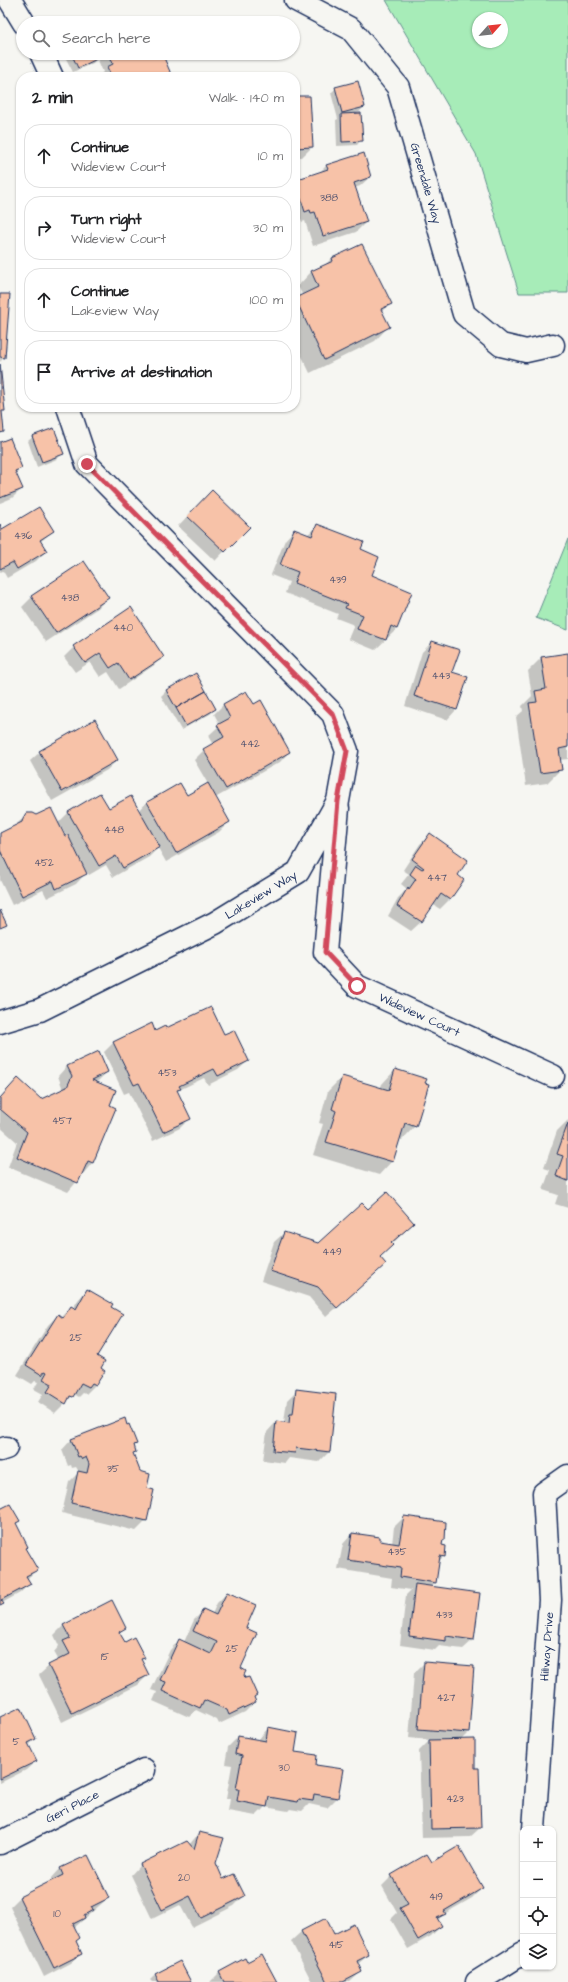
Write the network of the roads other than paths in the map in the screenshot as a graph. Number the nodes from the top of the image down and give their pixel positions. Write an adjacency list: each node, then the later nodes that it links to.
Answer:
1 (10, 0): 3 (street)
2 (296, 0): 6 (street, Greendale Way)
3 (20, 16)
4 (44, 60): 5 (street)
5 (50, 72)
6 (553, 346)
7 (70, 412): 8 (street, Lakeview Way)
8 (338, 801): 9 (street, Lakeview Way); 10 (street, Wideview Court)
9 (0, 1022)
10 (553, 1076)
11 (568, 1476): 13 (street, Hillway Drive)
12 (144, 1770): 14 (street, Geri Place)
13 (534, 1826)
14 (0, 1843)
15 (520, 1955): 16 (street)
16 (476, 1982)

